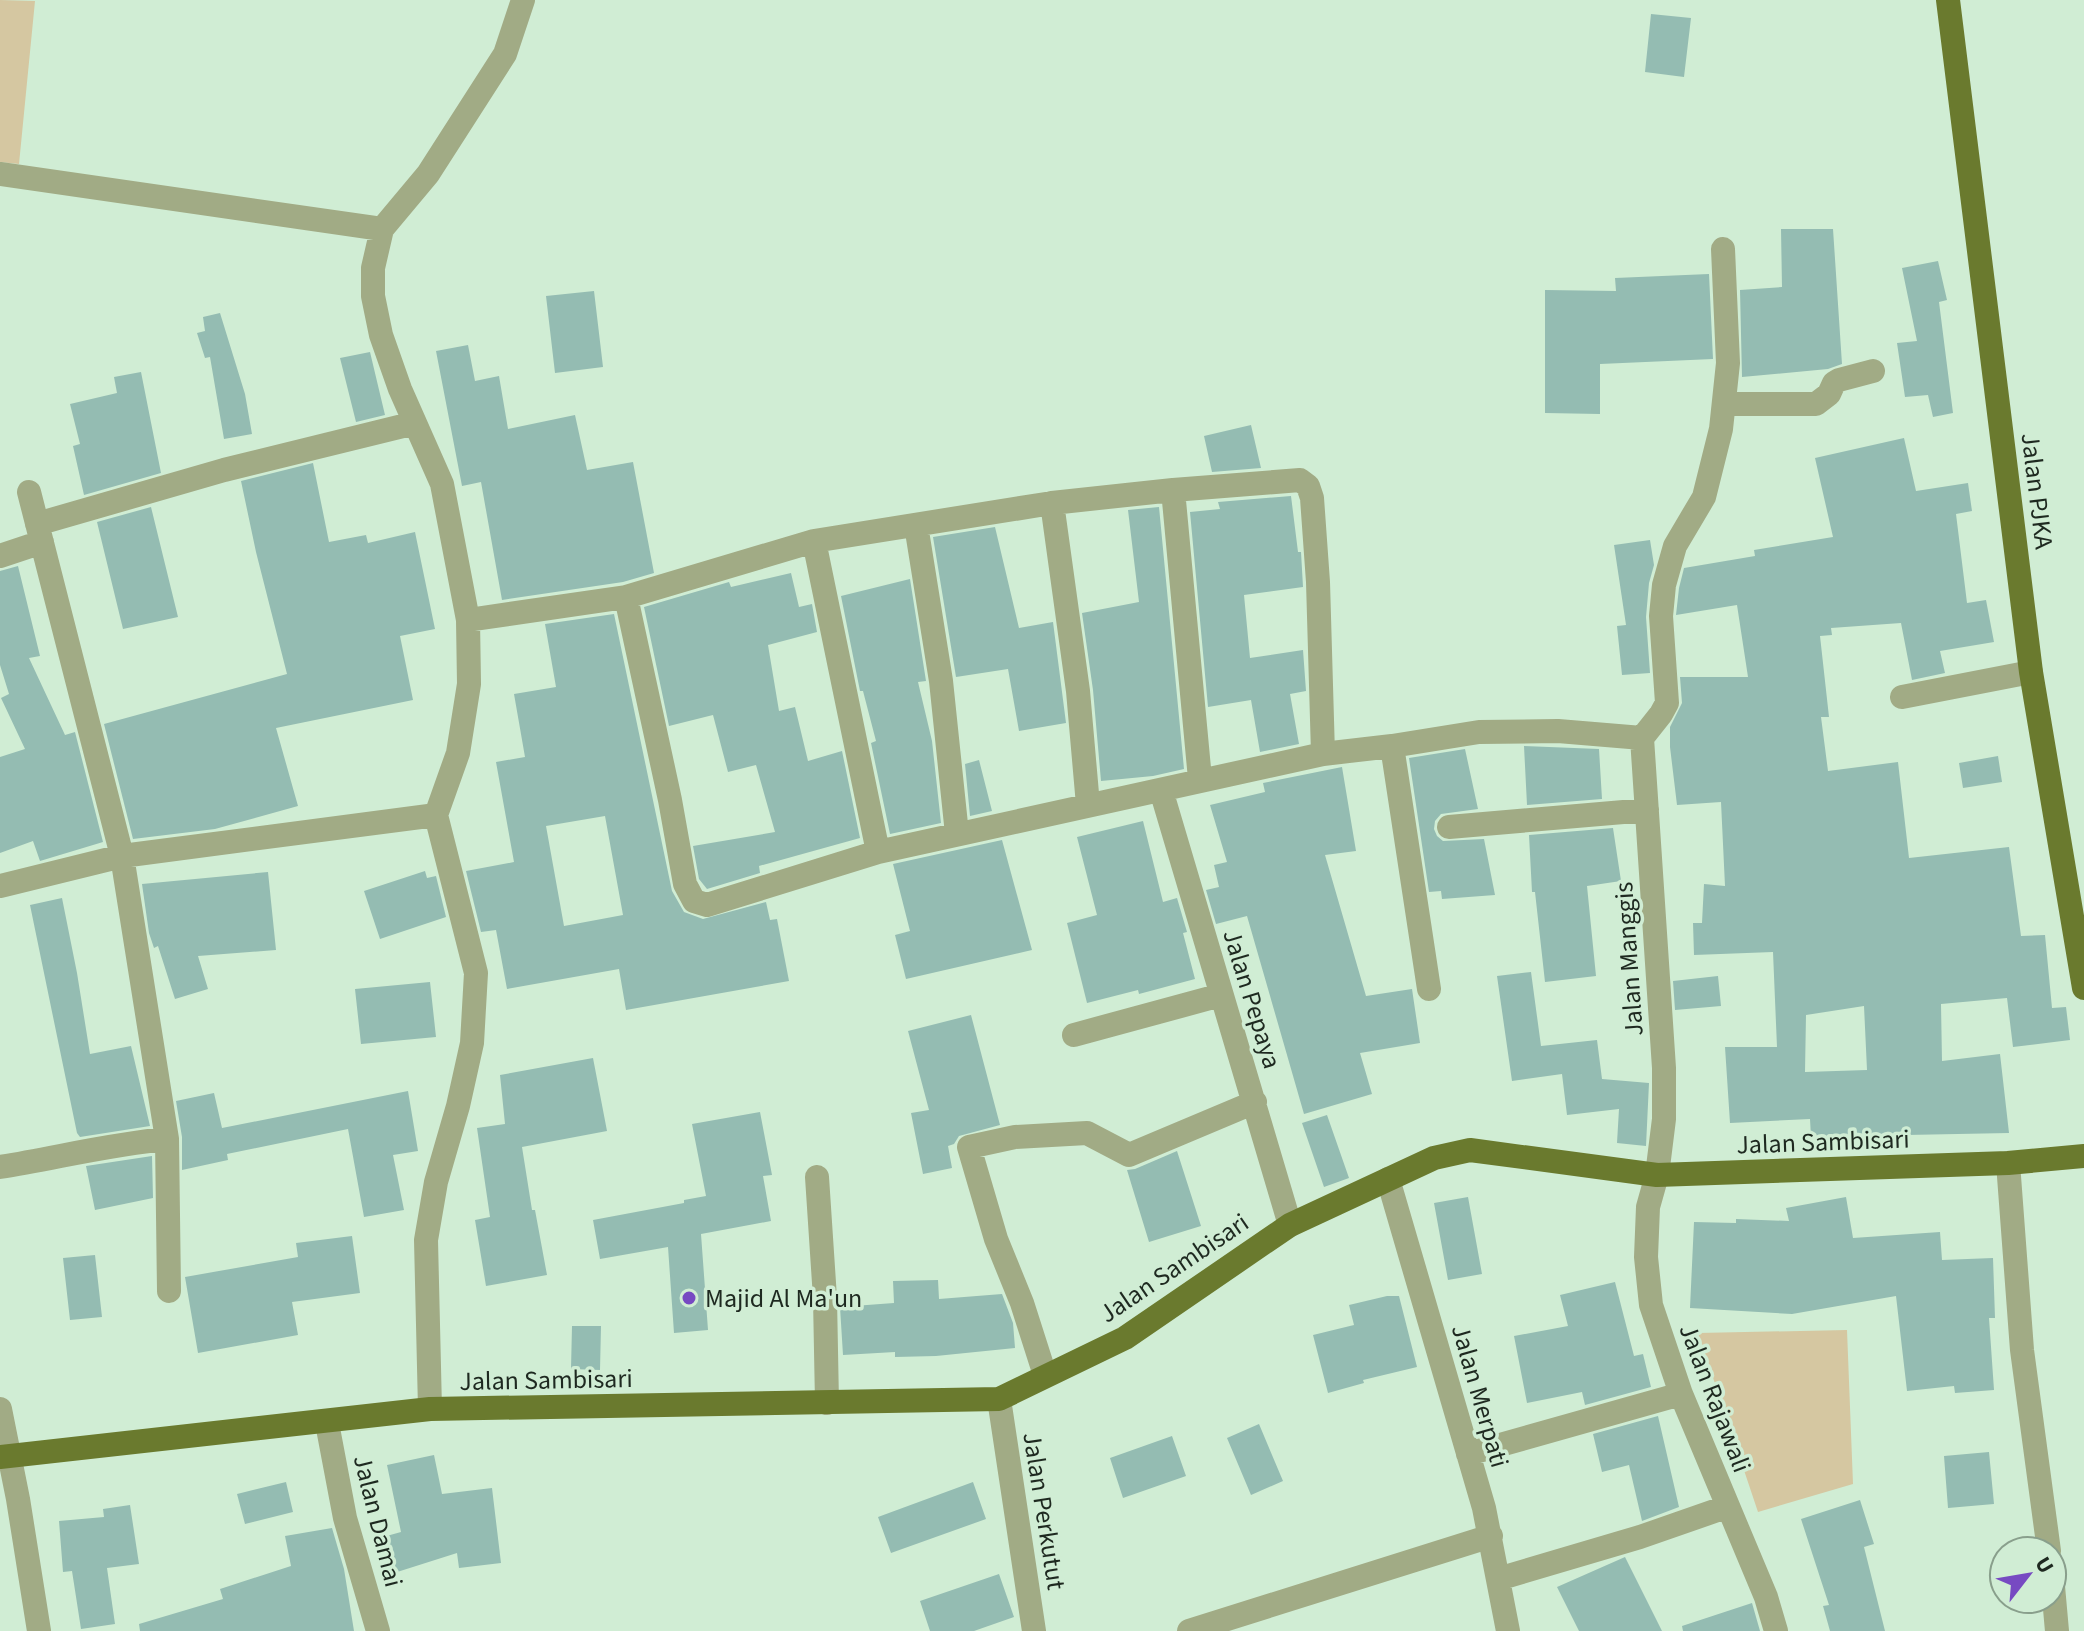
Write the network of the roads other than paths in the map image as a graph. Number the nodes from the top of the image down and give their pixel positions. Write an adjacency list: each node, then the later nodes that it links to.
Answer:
1 (523, 0): 4 (street)
2 (1948, 0): 18 (main road, Jalan PJKA)
3 (0, 174): 4 (street)
4 (382, 229): 8 (street)
5 (1723, 249): 7 (street)
6 (1873, 371): 7 (street)
7 (1724, 404): 20 (street)
8 (415, 423): 13 (street); 17 (street)
9 (1173, 490): 11 (street); 22 (street); 23 (street)
10 (29, 492): 13 (street)
11 (1052, 503): 12 (street); 25 (street)
12 (916, 525): 14 (street); 29 (street)
13 (40, 533): 15 (street); 31 (street)
14 (814, 541): 16 (street); 30 (street)
15 (0, 556)
16 (626, 597): 17 (street); 30 (street)
17 (468, 620): 27 (street)
18 (2031, 672): 19 (street); 33 (main road, Jalan PJKA)
19 (1902, 697)
20 (1642, 738): 21 (street); 26 (street, Jalan Manggis)
21 (1392, 746): 22 (street); 34 (street)
22 (1323, 754): 23 (street)
23 (1200, 779): 24 (street)
24 (1161, 790): 25 (street); 35 (street, Jalan Pepaya)
25 (1088, 805): 29 (street)
26 (1647, 810): 28 (street); 42 (street, Jalan Manggis)
27 (436, 815): 31 (street); 52 (street)
28 (1449, 827)
29 (957, 834): 30 (street)
30 (878, 852)
31 (122, 856): 32 (street); 38 (street)
32 (0, 886)
33 (2084, 988)
34 (1429, 989)
35 (1221, 995): 36 (street); 37 (street, Jalan Pepaya)
36 (1074, 1035)
37 (1255, 1102): 45 (street, Jalan Pepaya); 47 (street)
38 (167, 1139): 41 (street); 46 (street)
39 (2084, 1156): 40 (main road, Jalan Sambisari)
40 (2008, 1163): 42 (main road, Jalan Sambisari); 57 (street)
41 (0, 1167)
42 (1657, 1175): 44 (main road, Jalan Sambisari); 48 (street, Jalan Rajawali)
43 (817, 1177): 50 (street)
44 (1388, 1179): 45 (main road, Jalan Sambisari); 54 (street, Jalan Merpati)
45 (1290, 1225): 47 (main road, Jalan Sambisari)
46 (169, 1291)
47 (1045, 1375): 49 (main road, Jalan Sambisari)
48 (1681, 1394): 54 (street); 56 (street, Jalan Rajawali)
49 (999, 1399): 50 (main road, Jalan Sambisari); 62 (street, Jalan Perkutut)
50 (827, 1403): 52 (main road, Jalan Sambisari)
51 (0, 1409): 55 (street)
52 (430, 1409): 53 (main road, Jalan Sambisari)
53 (327, 1423): 55 (main road, Jalan Sambisari); 61 (street, Jalan Damai)
54 (1468, 1454): 58 (street, Jalan Merpati)
55 (4, 1457): 60 (street)
56 (1726, 1507): 59 (street); 65 (street, Jalan Rajawali)
57 (2047, 1535)
58 (1491, 1536): 59 (street, Jalan Merpati); 63 (street)
59 (1498, 1579): 64 (street, Jalan Merpati)
60 (39, 1631)
61 (378, 1631)
62 (1034, 1631)
63 (1189, 1631)
64 (1508, 1631)
65 (1776, 1631)

